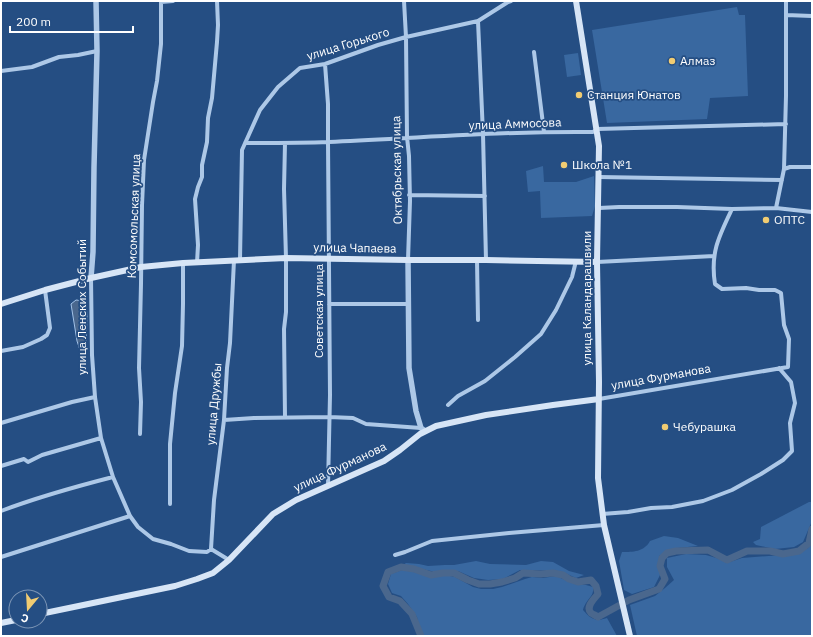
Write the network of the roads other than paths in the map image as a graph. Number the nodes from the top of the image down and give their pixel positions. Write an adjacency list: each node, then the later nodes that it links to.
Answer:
1 (96, 1): 13 (street, улица Ленских Событий)
2 (161, 1): 3 (street); 46 (street, Комсомольская улица)
3 (173, 1)
4 (217, 1): 45 (street)
5 (404, 1): 12 (street, Октябрьская улица)
6 (511, 1): 11 (street, улица Горького)
7 (576, 1): 18 (main road, улица Каландарашвили)
8 (786, 1): 9 (street)
9 (786, 15): 10 (street); 17 (street)
10 (812, 16)
11 (478, 21): 12 (street, улица Горького); 20 (street)
12 (406, 37): 15 (street, улица Горького); 21 (street, Октябрьская улица)
13 (97, 51): 16 (street); 47 (street, улица Ленских Событий)
14 (534, 52): 19 (street)
15 (324, 64): 22 (street, Советская улица); 23 (street, улица Горького)
16 (1, 71)
17 (786, 124): 18 (street, улица Аммосова); 26 (street)
18 (597, 129): 19 (street, улица Аммосова); 27 (main road, улица Каландарашвили)
19 (544, 132): 20 (street, улица Аммосова)
20 (483, 134): 21 (street, улица Аммосова); 30 (street)
21 (407, 138): 22 (street, улица Аммосова); 29 (street, Октябрьская улица)
22 (328, 142): 24 (street, улица Аммосова); 37 (street, Советская улица)
23 (245, 143): 24 (street, улица Аммосова); 38 (street, улица Горького)
24 (285, 143): 36 (street)
25 (812, 167): 26 (street)
26 (784, 169): 28 (street)
27 (599, 177): 28 (street); 31 (main road, улица Каландарашвили)
28 (782, 180): 32 (street)
29 (410, 195): 30 (street); 39 (street, Октябрьская улица)
30 (485, 196): 41 (street)
31 (599, 208): 33 (street); 43 (main road, улица Каландарашвили)
32 (776, 208): 33 (street); 34 (street)
33 (732, 209): 35 (street)
34 (812, 212)
35 (714, 256): 43 (street, улица Чапаева); 54 (street, улица Фурманова)
36 (286, 258): 37 (main road, улица Чапаева); 38 (main road, улица Чапаева); 58 (street)
37 (329, 259): 39 (main road, улица Чапаева); 50 (street, Советская улица)
38 (237, 260): 45 (main road, улица Чапаева); 60 (street, улица Дружбы)
39 (408, 260): 40 (main road, улица Чапаева); 51 (street, Октябрьская улица)
40 (478, 260): 41 (main road, улица Чапаева); 52 (street)
41 (486, 260): 42 (main road, улица Чапаева)
42 (576, 261): 43 (main road, улица Чапаева); 57 (street)
43 (597, 262): 56 (main road, улица Каландарашвили)
44 (183, 263): 45 (main road, улица Чапаева); 46 (main road, улица Чапаева); 68 (street)
45 (197, 263)
46 (141, 267): 47 (main road, улица Чапаева); 63 (street, Комсомольская улица)
47 (90, 278): 48 (main road, улица Чапаева); 55 (street, улица Ленских Событий)
48 (45, 290): 49 (main road, улица Чапаева); 53 (street)
49 (1, 304)
50 (329, 304): 51 (street); 59 (street, Советская улица)
51 (408, 304): 62 (street, Октябрьская улица)
52 (478, 320)
53 (1, 351)
54 (779, 368): 56 (street, улица Фурманова); 70 (street)
55 (95, 397): 61 (street); 64 (street, улица Ленских Событий)
56 (598, 399): 62 (main road, улица Фурманова); 70 (main road, улица Каландарашвили)
57 (448, 405)
58 (284, 417): 59 (street); 60 (street)
59 (330, 417): 62 (street); 67 (street, Советская улица)
60 (224, 420): 73 (street, улица Дружбы)
61 (1, 424)
62 (423, 429): 67 (main road, улица Фурманова)
63 (140, 434)
64 (101, 438): 65 (street); 66 (street, улица Ленских Событий)
65 (1, 466)
66 (112, 477): 69 (street); 71 (street, улица Ленских Событий)
67 (328, 486): 76 (main road, улица Фурманова)
68 (170, 504)
69 (1, 511)
70 (602, 514): 72 (main road, улица Каландарашвили)
71 (130, 516): 73 (street, улица Ленских Событий); 75 (street)
72 (604, 525): 74 (street); 78 (main road, улица Каландарашвили)
73 (211, 549): 76 (street)
74 (395, 556)
75 (1, 557)
76 (229, 560): 77 (main road, улица Фурманова)
77 (48, 612)
78 (630, 636)

